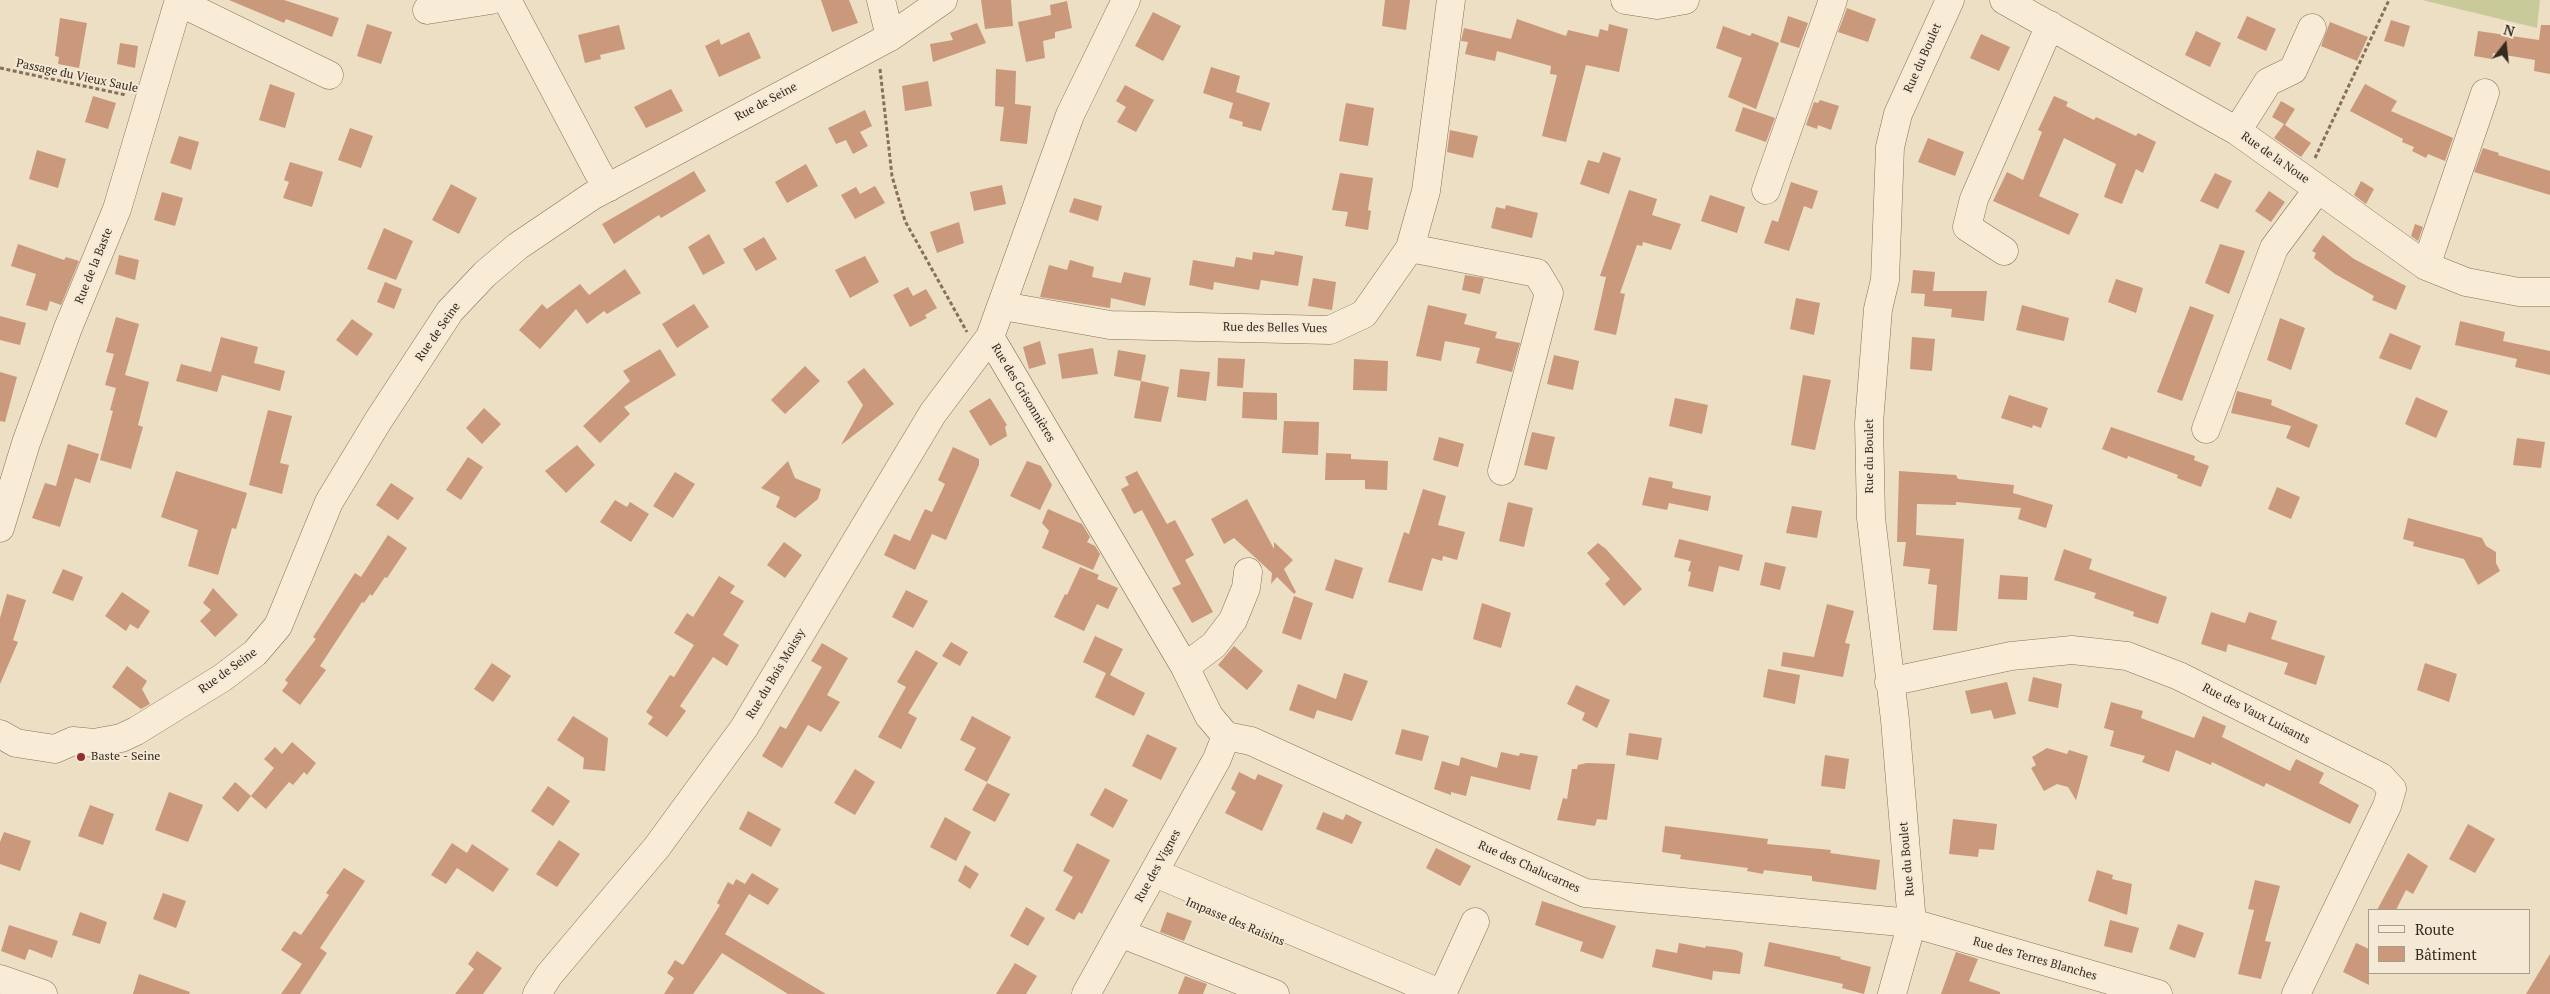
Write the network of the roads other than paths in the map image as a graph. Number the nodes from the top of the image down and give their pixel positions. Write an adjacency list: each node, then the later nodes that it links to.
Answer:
1 (491, 0): 13 (street)
2 (507, 0): 21 (street)
3 (881, 0): 16 (street)
4 (943, 0): 16 (street, Rue de Seine)
5 (1126, 0): 27 (street, Rue des Grisonnières)
6 (1450, 0): 23 (street, Rue des Belles Vues)
7 (1625, 0): 8 (street)
8 (1685, 0)
9 (1833, 0): 22 (street)
10 (1950, 0): 34 (street, Rue du Boulet)
11 (2004, 0): 14 (street, Rue de la Noue)
12 (179, 1): 17 (street); 31 (street, Rue de la Baste)
13 (427, 10)
14 (2050, 25): 19 (street, Rue de la Noue); 24 (street)
15 (2312, 28): 19 (street)
16 (881, 41): 21 (street, Rue de Seine)
17 (329, 75)
18 (2485, 93): 25 (street)
19 (2237, 132): 20 (street, Rue de la Noue)
20 (2310, 183): 25 (street, Rue de la Noue); 29 (street)
21 (608, 188): 38 (street, Rue de Seine)
22 (1766, 190)
23 (1410, 248): 27 (street, Rue des Belles Vues); 30 (street)
24 (2004, 251)
25 (2426, 266): 26 (street, Rue de la Noue)
26 (2550, 292)
27 (1003, 306): 28 (street, Rue des Grisonnières)
28 (985, 345): 33 (street, Rue des Grisonnières); 47 (street, Rue du Bois Moissy)
29 (2206, 428)
30 (1502, 471)
31 (0, 528)
32 (1248, 572): 33 (street)
33 (1185, 667): 37 (street, Rue des Grisonnières)
34 (1889, 682): 41 (street, Rue du Boulet); 52 (street, Rue des Vaux Luisants)
35 (0, 729): 38 (street, Rue de Seine)
36 (0, 734): 38 (street, Rue de Seine)
37 (1226, 736): 39 (street, Rue des Vignes); 41 (street, Rue des Chalucarnes)
38 (72, 741)
39 (1151, 879): 40 (street); 42 (street, Rue des Vignes); 43 (street, Impasse des Raisins)
40 (1475, 922)
41 (1912, 923): 45 (street, Rue des Terres Blanches); 50 (street)
42 (1120, 933): 48 (street, Rue des Vignes); 49 (street)
43 (1322, 960)
44 (0, 979): 46 (street)
45 (2096, 986): 51 (street, Rue des Terres Blanches)
46 (43, 994)
47 (537, 994)
48 (1086, 994)
49 (1275, 994)
50 (1892, 994)
51 (2158, 994)
52 (2296, 994)

